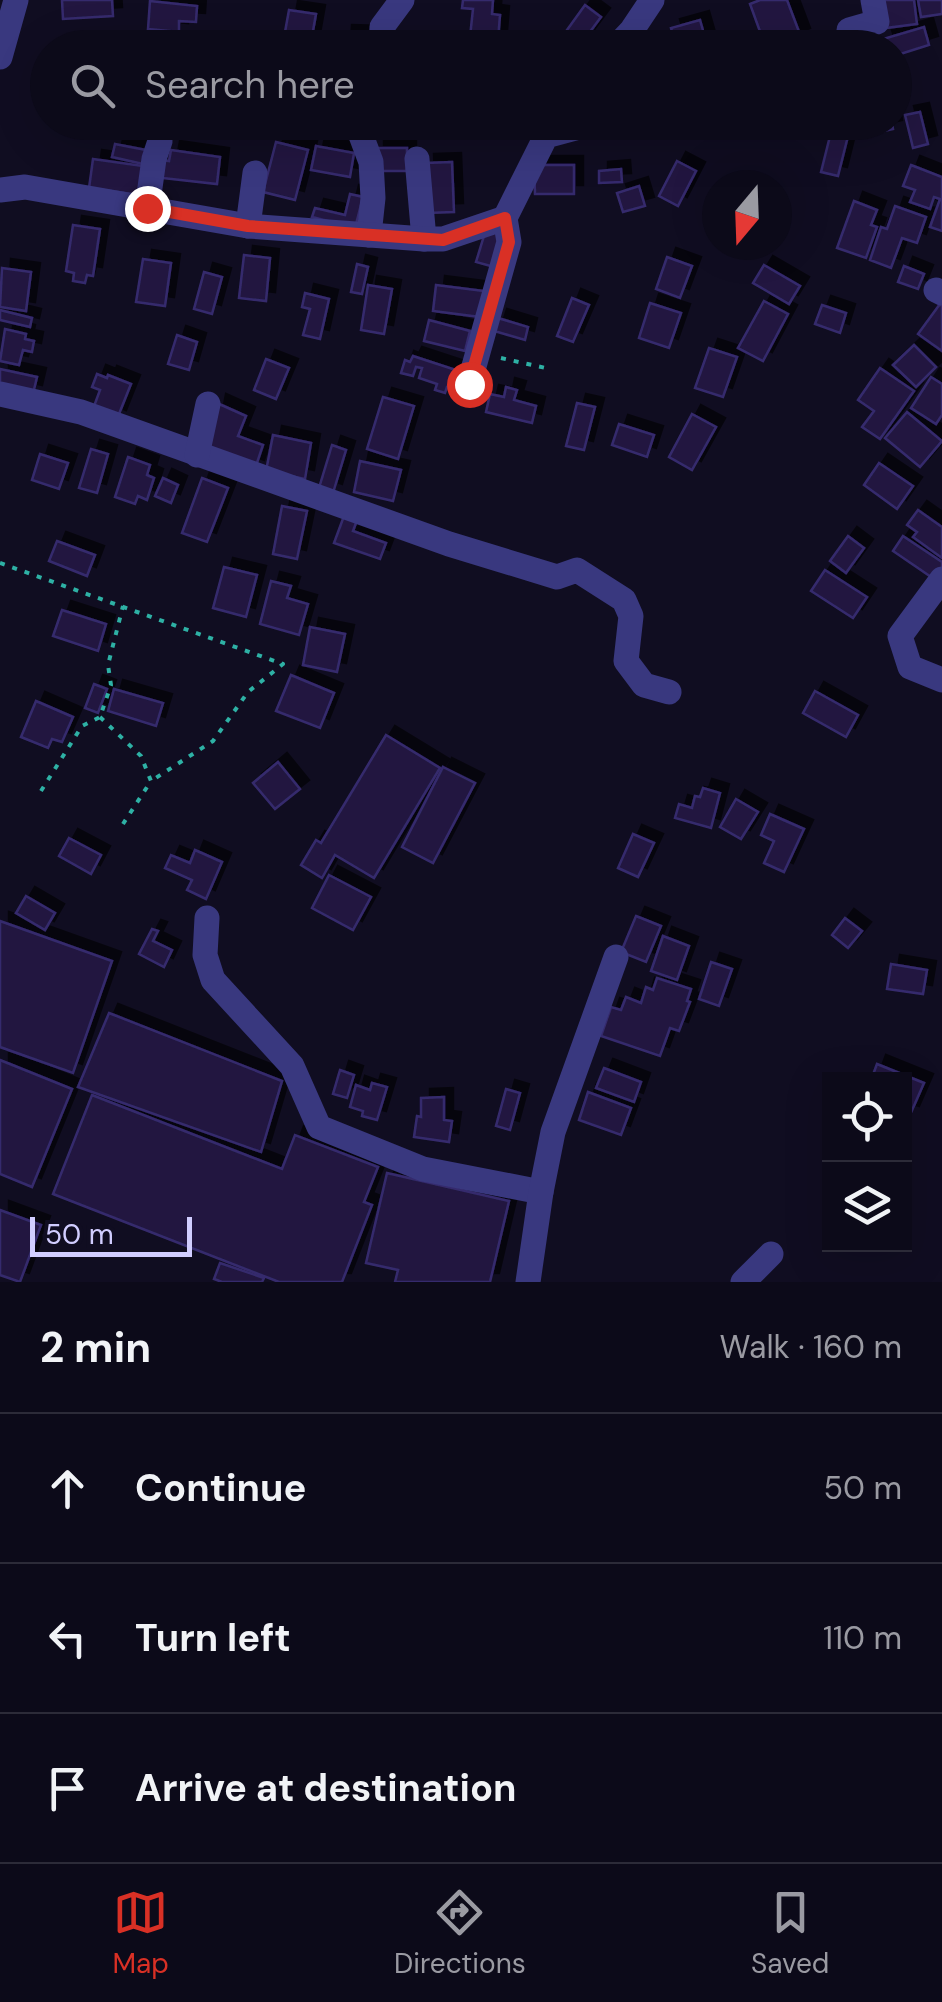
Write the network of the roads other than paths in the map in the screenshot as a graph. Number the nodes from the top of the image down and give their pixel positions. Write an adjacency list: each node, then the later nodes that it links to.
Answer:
1 (16, 0): 8 (street)
2 (402, 0): 5 (street)
3 (652, 0): 6 (street)
4 (873, 0): 7 (street)
5 (382, 30)
6 (632, 30)
7 (849, 30)
8 (0, 57)
9 (363, 140): 18 (street)
10 (544, 140): 16 (street)
11 (160, 141): 15 (street)
12 (417, 159): 19 (street)
13 (255, 174): 17 (street)
14 (0, 190): 15 (street)
15 (147, 208): 17 (street)
16 (505, 218): 19 (street); 20 (street)
17 (248, 226): 18 (street)
18 (369, 235): 19 (street)
19 (424, 238)
20 (473, 372)
21 (0, 394): 23 (street)
22 (208, 404): 23 (street)
23 (197, 455): 26 (street)
24 (942, 579): 25 (street)
25 (942, 680)
26 (669, 692)
27 (207, 918): 29 (street)
28 (616, 956): 29 (street)
29 (541, 1192): 31 (street)
30 (771, 1254): 32 (street)
31 (528, 1282)
32 (743, 1282)

